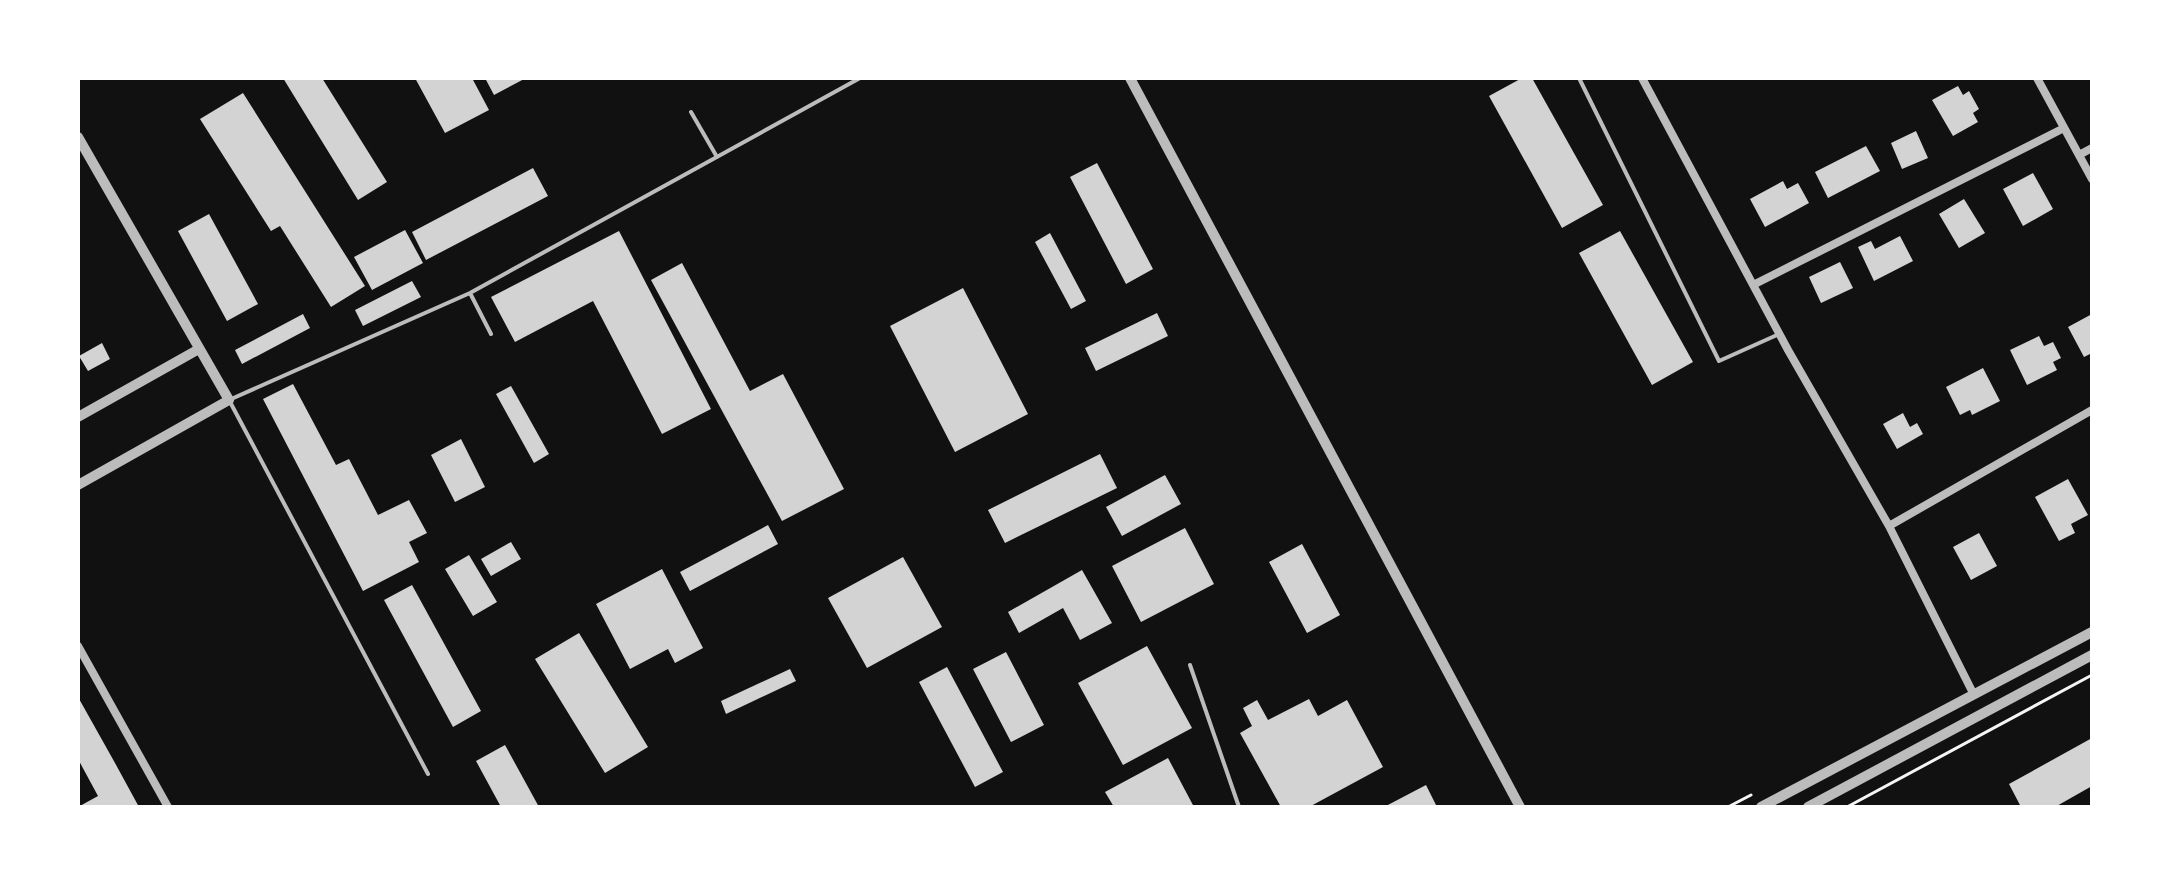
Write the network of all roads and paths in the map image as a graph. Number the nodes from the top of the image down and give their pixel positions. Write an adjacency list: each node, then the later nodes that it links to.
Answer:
1 (860, 78): 11 (lane)
2 (1130, 78): 33 (street)
3 (1579, 78): 16 (lane)
4 (1642, 78): 13 (street)
5 (2037, 78): 7 (street)
6 (691, 112): 11 (lane)
7 (2064, 128): 10 (street); 13 (street)
8 (78, 137): 17 (street)
9 (2092, 148): 10 (street)
10 (2079, 155): 12 (street)
11 (717, 157): 14 (lane)
12 (2092, 179)
13 (1753, 285): 16 (street)
14 (470, 293): 15 (lane); 18 (lane)
15 (491, 334)
16 (1780, 334): 22 (street)
17 (199, 349): 18 (street); 20 (street)
18 (229, 400): 21 (street); 29 (lane)
19 (2092, 410): 22 (street)
20 (78, 417)
21 (78, 485)
22 (1889, 526): 28 (street)
23 (2092, 632): 28 (street)
24 (78, 646): 31 (street)
25 (2092, 655): 30 (street)
26 (1190, 665): 32 (lane)
27 (2092, 675): 36 (path)
28 (1974, 695): 34 (street)
29 (428, 774)
30 (1827, 803): 35 (street)
31 (168, 807)
32 (1239, 807)
33 (1520, 807)
34 (1761, 807)
35 (1808, 807)
36 (1847, 807)

